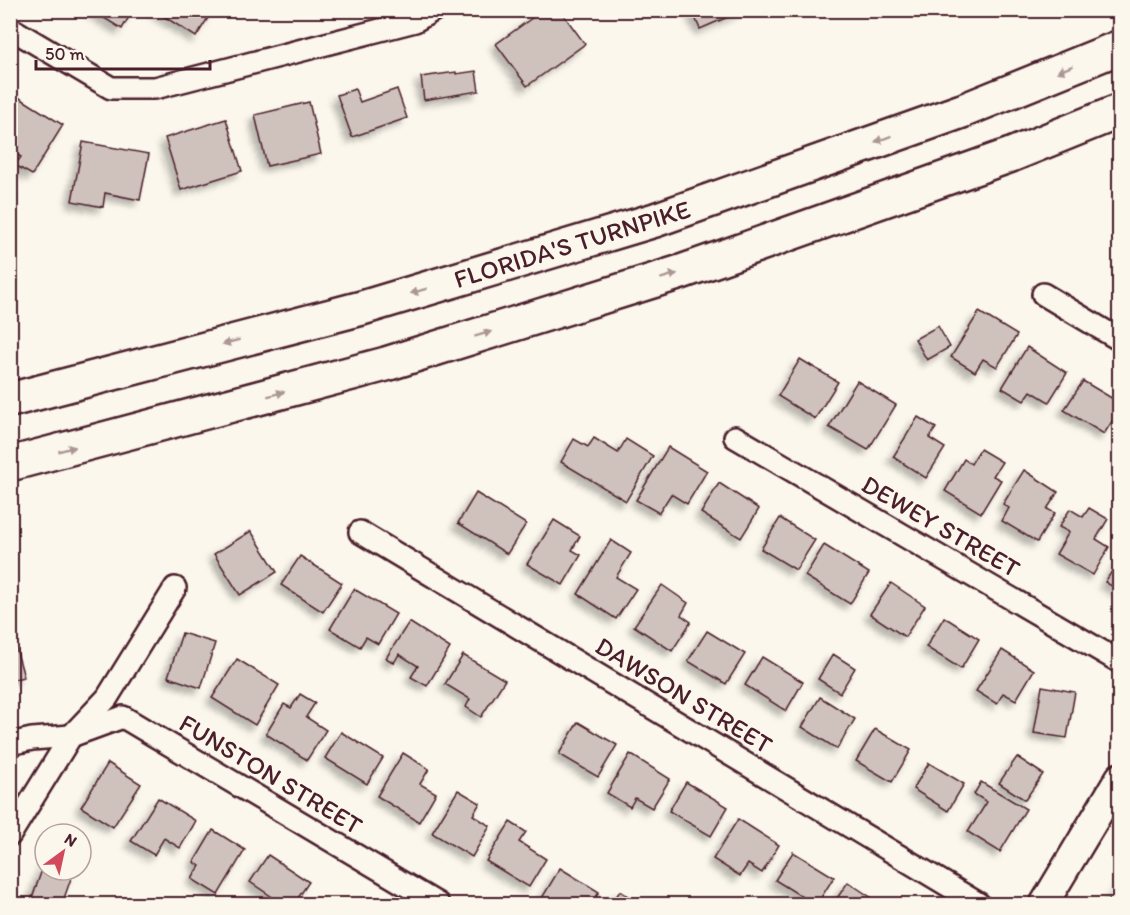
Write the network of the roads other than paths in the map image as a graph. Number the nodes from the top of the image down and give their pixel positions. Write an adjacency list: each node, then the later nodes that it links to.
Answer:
1 (434, 10): 2 (street)
2 (10, 28)
3 (1119, 47): 7 (highway, FLORIDA'S TURNPIKE, one-way to 7)
4 (1119, 111): 9 (highway, one-way to 4)
5 (1043, 294): 6 (street)
6 (1119, 340)
7 (10, 400)
8 (735, 437): 12 (street, DEWEY STREET)
9 (10, 464)
10 (360, 532): 18 (street, DAWSON STREET)
11 (175, 588): 13 (street)
12 (1119, 662)
13 (71, 736): 14 (street); 16 (street); 17 (street, FUNSTON STREET)
14 (10, 744)
15 (1119, 777): 19 (street)
16 (10, 835)
17 (438, 904)
18 (979, 904)
19 (1044, 904)

